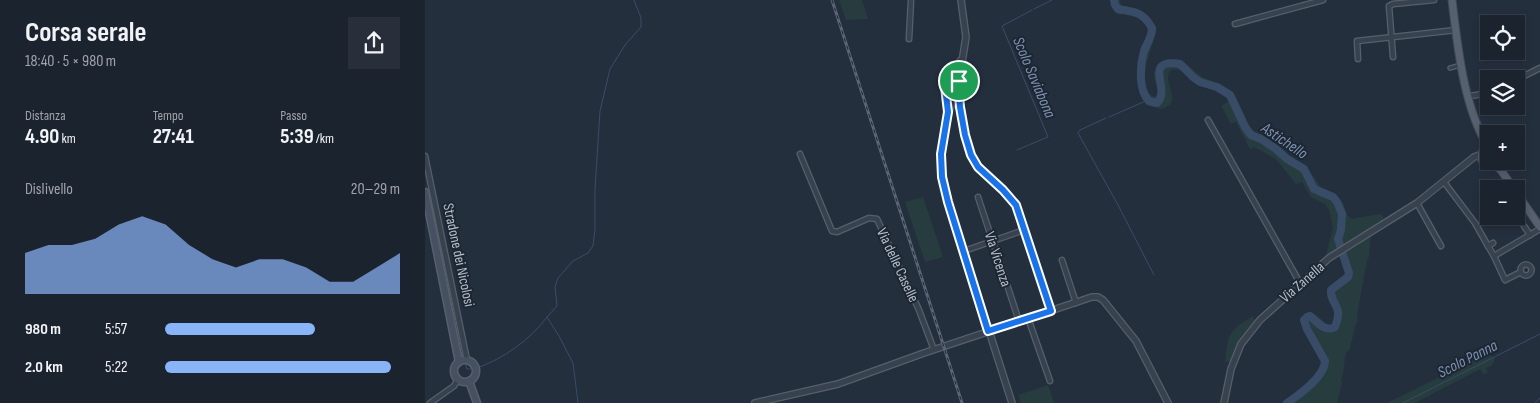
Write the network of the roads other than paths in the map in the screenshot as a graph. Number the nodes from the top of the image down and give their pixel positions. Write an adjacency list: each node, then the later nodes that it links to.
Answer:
1 (911, 0): 10 (street)
2 (961, 0): 11 (street)
3 (1323, 0): 7 (street)
4 (1434, 0): 6 (street)
5 (1452, 0): 8 (main road)
6 (1389, 3): 9 (street)
7 (1235, 24)
8 (1456, 30): 9 (street); 14 (main road)
9 (1391, 36): 12 (street); 13 (street)
10 (909, 39)
11 (962, 57): 18 (street); 19 (street)
12 (1393, 57)
13 (1358, 59)
14 (1462, 65): 15 (street); 23 (main road)
15 (1450, 68)
16 (1540, 68): 17 (street)
17 (1525, 76)
18 (950, 80): 19 (street); 20 (street)
19 (959, 81): 21 (street)
20 (946, 92): 21 (street); 26 (street)
21 (957, 95): 26 (street); 41 (street)
22 (1480, 95): 24 (street)
23 (1468, 96): 24 (street); 25 (main road)
24 (1477, 96): 25 (street)
25 (1471, 105): 28 (main road)
26 (948, 112): 47 (street)
27 (1208, 120): 51 (street)
28 (1480, 131)
29 (800, 154): 57 (street, Via delle Caselle)
30 (1480, 154): 33 (street, Via Zanella)
31 (425, 156): 58 (street, Stradone dei Nicolosi)
32 (1480, 161): 33 (street)
33 (1468, 163): 34 (street, Via Zanella)
34 (1444, 182): 37 (street, Via Zanella); 46 (street)
35 (425, 192): 59 (main road, Stradone dei Nicolosi)
36 (977, 197): 43 (street, Via Vicenza)
37 (1417, 203): 45 (street); 51 (street, Via Zanella)
38 (1525, 206): 40 (main road)
39 (1524, 226): 42 (street)
40 (1540, 228): 42 (street)
41 (1024, 230): 43 (street); 53 (street)
42 (1530, 235): 48 (street)
43 (992, 241): 47 (street); 55 (street, Via Vicenza)
44 (1493, 243): 46 (street)
45 (1441, 246)
46 (1488, 246): 48 (street)
47 (964, 251): 56 (street)
48 (1493, 256): 50 (street)
49 (1063, 260): 52 (street)
50 (1521, 272)
51 (1300, 283): 68 (street, Via Zanella)
52 (1076, 303): 53 (street); 63 (street)
53 (1051, 311): 54 (street)
54 (1028, 318): 55 (street); 62 (street)
55 (1019, 321): 56 (street)
56 (988, 331): 57 (street); 67 (street)
57 (934, 350): 66 (street)
58 (467, 360): 59 (main road); 61 (main road, Stradone dei Nicolosi)
59 (459, 362): 60 (main road, Stradone dei Nicolosi)
60 (458, 379): 61 (main road); 64 (street)
61 (469, 381): 65 (main road)
62 (1049, 381)
63 (1165, 402)
64 (430, 403)
65 (477, 403)
66 (755, 403)
67 (1012, 403)
68 (1224, 403)

